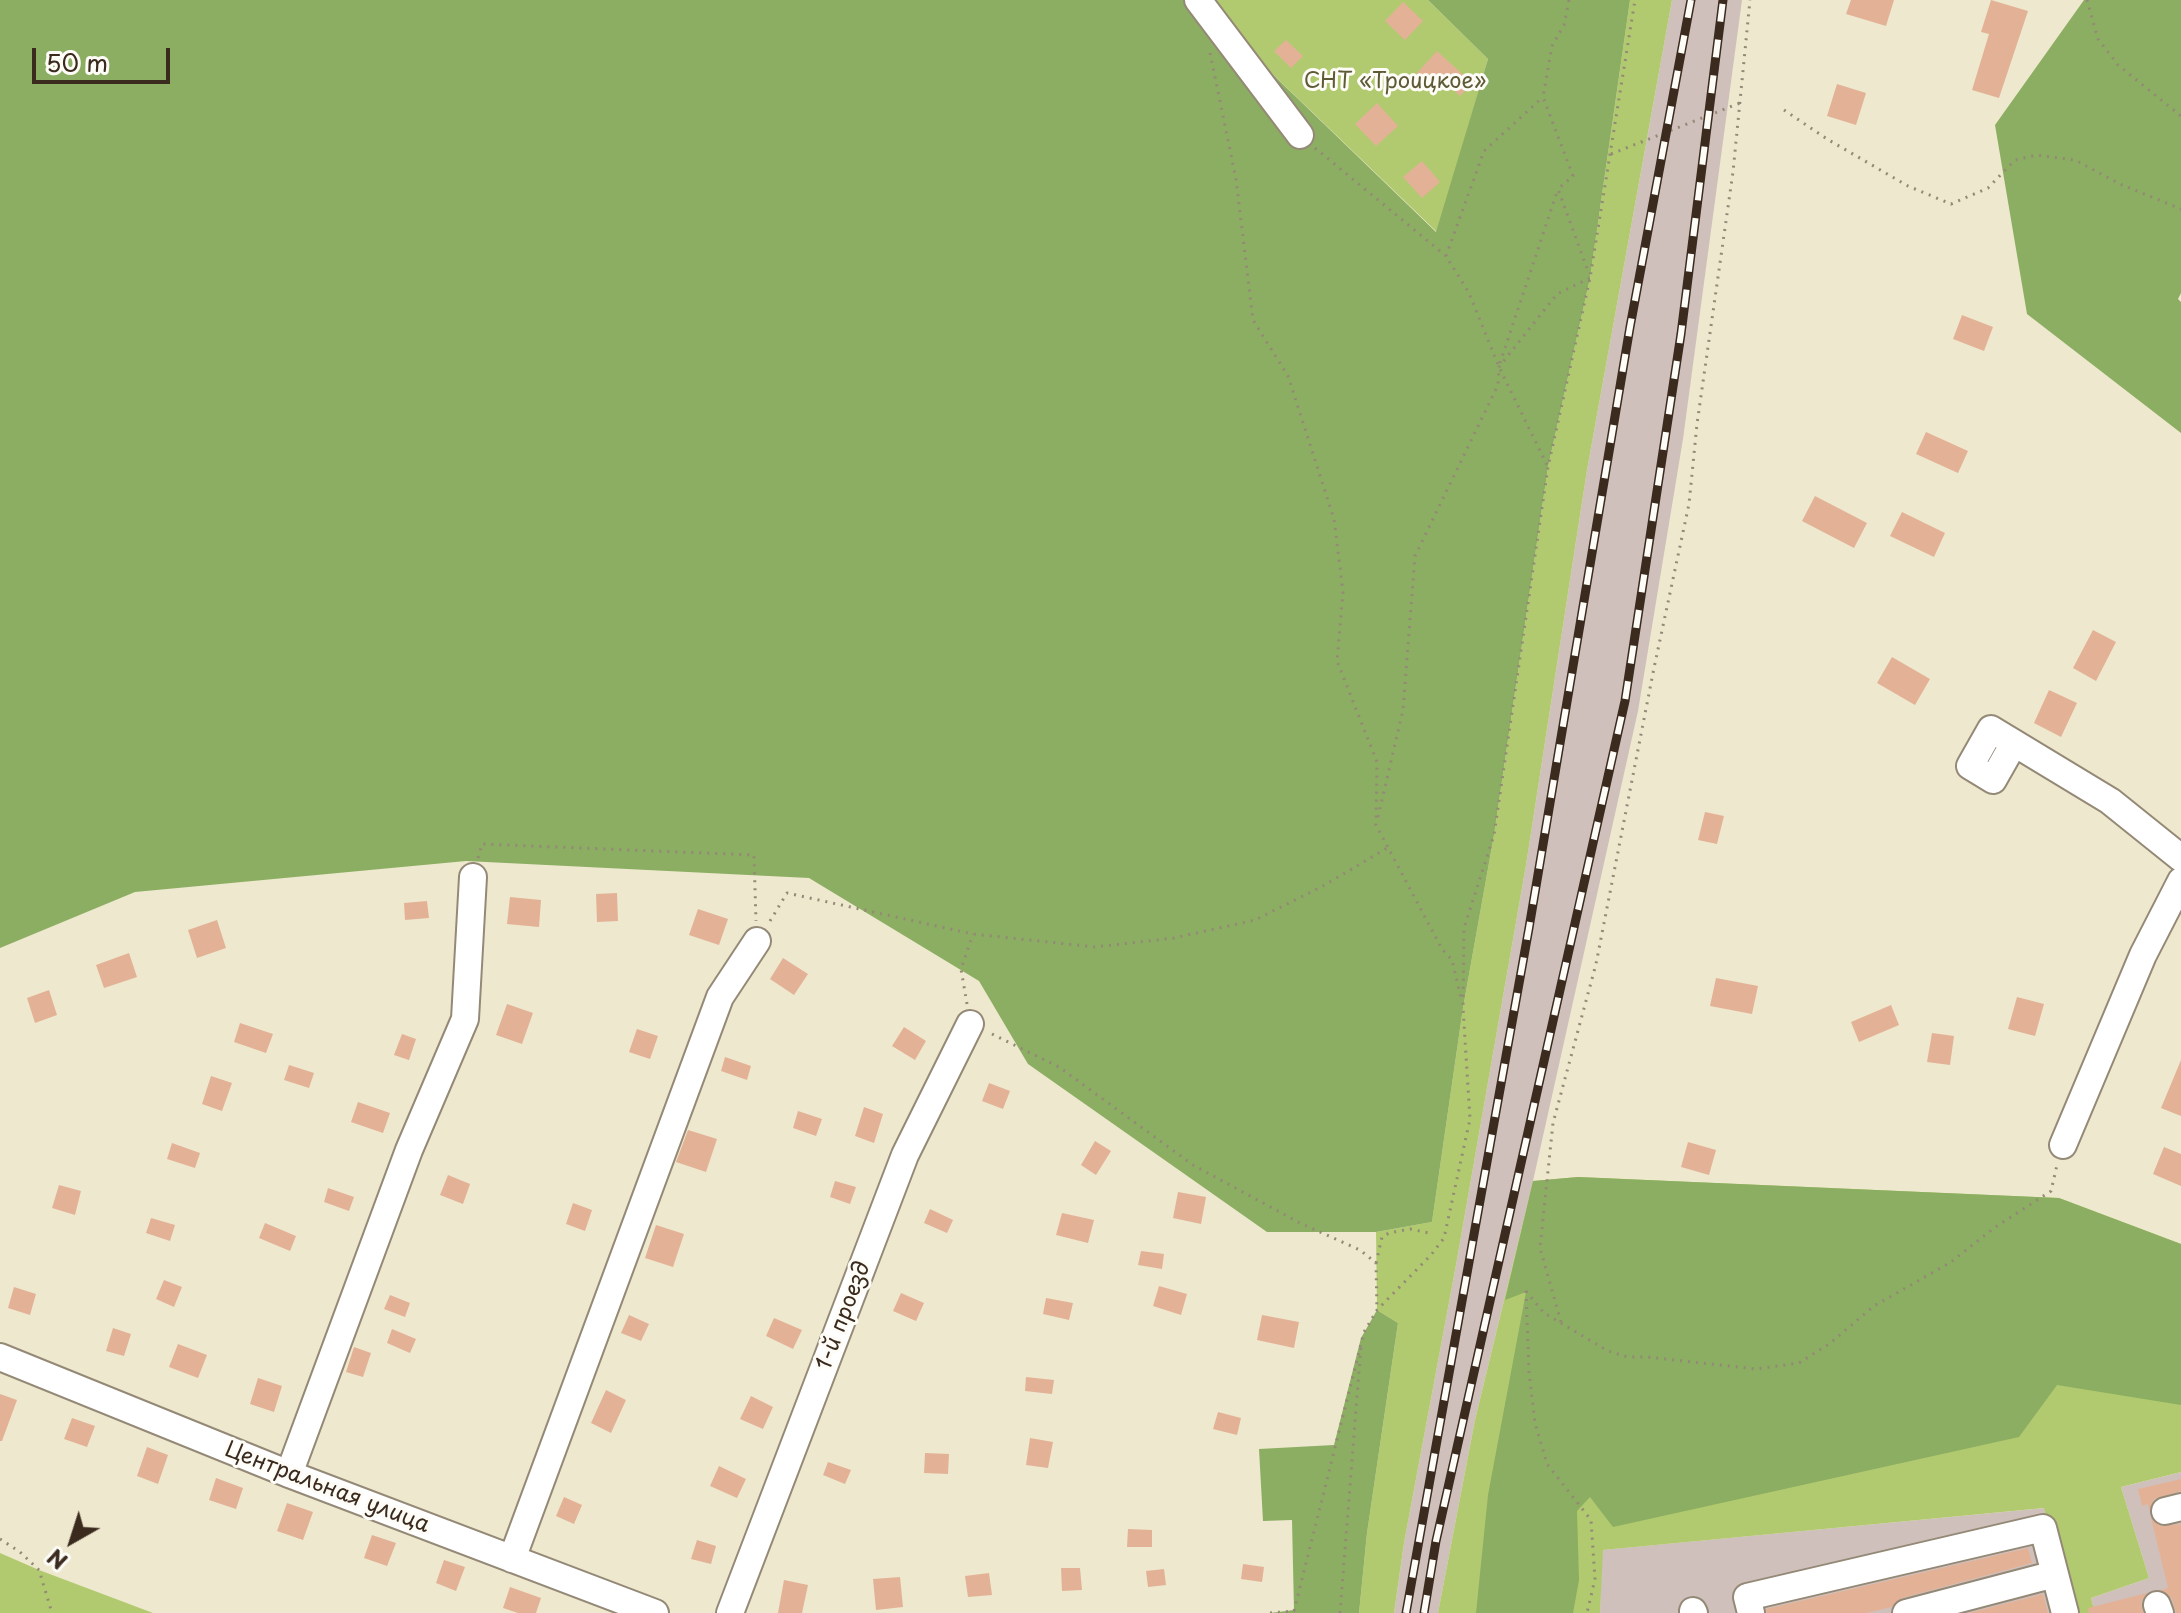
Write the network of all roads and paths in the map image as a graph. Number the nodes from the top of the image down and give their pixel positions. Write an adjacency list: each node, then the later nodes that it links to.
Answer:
1 (1198, 0): 11 (street)
2 (1569, 0): 7 (path)
3 (1635, 0): 12 (path)
4 (1750, 0): 8 (path)
5 (2087, 0): 10 (path)
6 (1209, 49): 20 (path)
7 (1543, 97): 13 (path); 15 (path)
8 (1740, 103): 12 (path); 33 (path)
9 (1784, 110): 14 (path)
10 (2181, 116)
11 (1300, 135): 15 (path)
12 (1611, 154): 16 (path)
13 (1558, 189): 16 (path); 17 (path)
14 (2181, 209)
15 (1446, 256): 17 (path)
16 (1590, 278): 17 (path); 18 (path)
17 (1499, 367): 18 (path); 20 (path)
18 (1548, 467): 27 (path)
19 (2014, 743): 19 (street); 22 (street)
20 (1376, 825): 21 (path)
21 (1387, 848): 25 (path); 27 (path)
22 (2181, 858)
23 (473, 877): 26 (path); 36 (street)
24 (2181, 881): 29 (street)
25 (973, 934): 26 (path); 28 (path)
26 (757, 941): 38 (street)
27 (1463, 1008): 32 (path)
28 (970, 1024): 31 (path); 42 (street, 1-й проезд)
29 (2063, 1145): 33 (path)
30 (1429, 1233): 31 (path)
31 (1376, 1263): 32 (path)
32 (1377, 1310): 34 (path)
33 (1561, 1322): 45 (path)
34 (1361, 1338): 43 (path); 44 (path)
35 (0, 1357): 36 (street, Центральная улица)
36 (289, 1474): 38 (street, Центральная улица)
37 (0, 1539): 40 (path)
38 (512, 1559): 41 (street, Центральная улица)
39 (2055, 1574): 46 (street); 47 (street); 48 (street)
40 (52, 1613)
41 (655, 1613)
42 (730, 1613)
43 (1270, 1613)
44 (1340, 1613)
45 (1587, 1613)
46 (1751, 1613)
47 (1906, 1613)
48 (2065, 1613)

